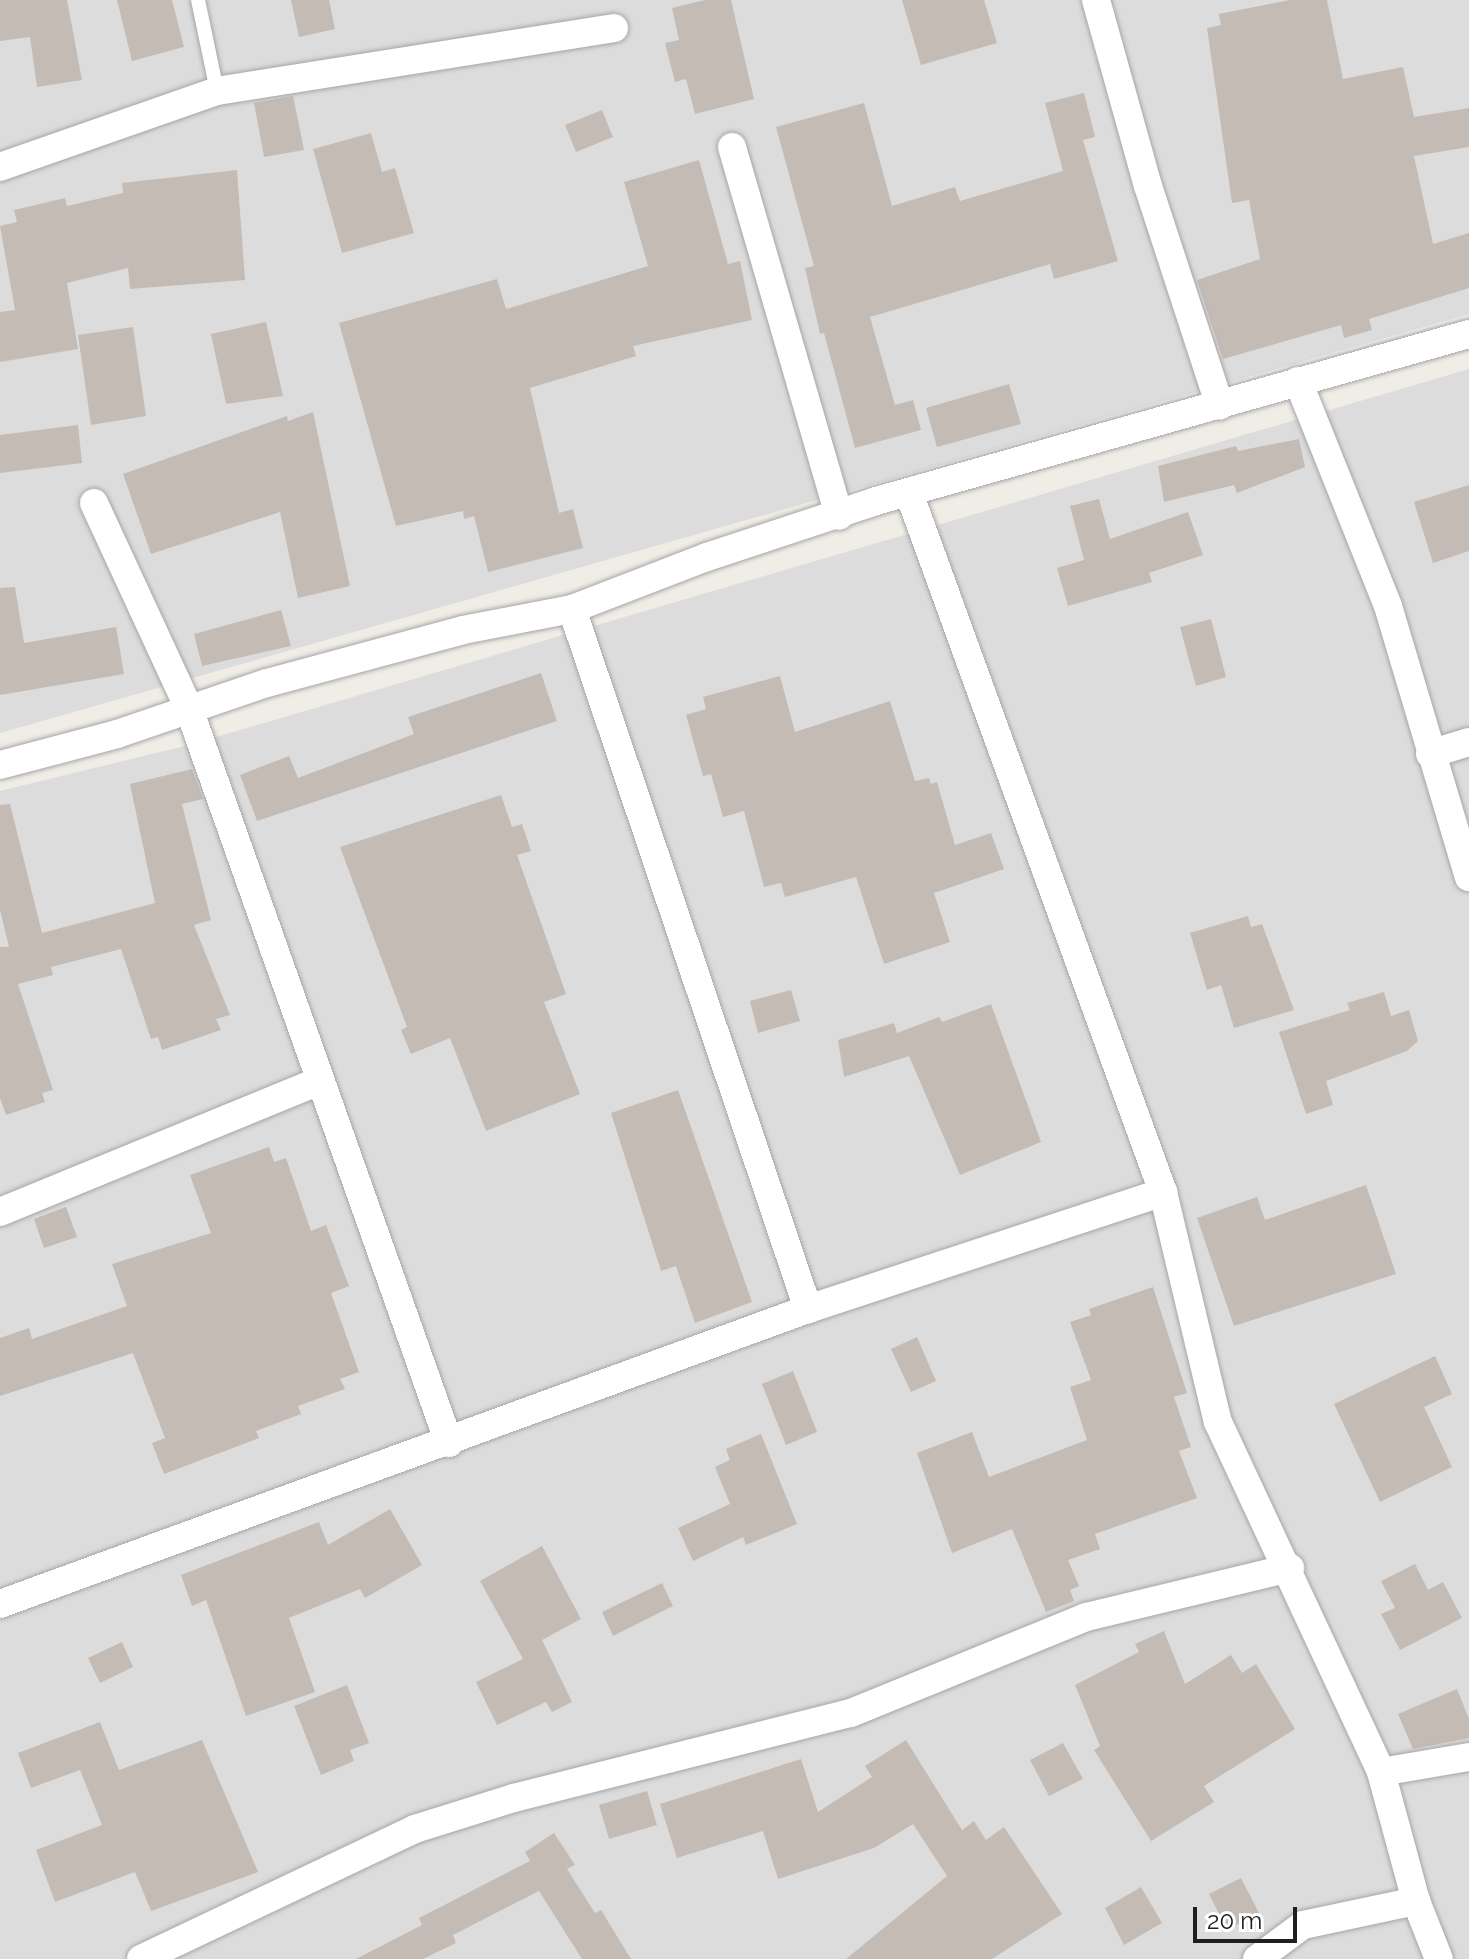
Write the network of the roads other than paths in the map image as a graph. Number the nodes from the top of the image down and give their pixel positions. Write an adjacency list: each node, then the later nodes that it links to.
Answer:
1 (198, 0): 4 (lane)
2 (1096, 0): 9 (street)
3 (614, 28): 4 (street)
4 (217, 91): 6 (street)
5 (732, 147): 12 (street)
6 (0, 167)
7 (1469, 334): 8 (street)
8 (1298, 381): 9 (street); 16 (street)
9 (1220, 406): 10 (street)
10 (909, 493): 12 (street); 20 (street)
11 (94, 503): 14 (street)
12 (839, 516): 13 (street)
13 (572, 609): 14 (street); 22 (street)
14 (188, 706): 17 (street); 19 (street)
15 (1469, 742): 16 (street)
16 (1430, 754): 18 (street)
17 (0, 765)
18 (1469, 877)
19 (319, 1081): 21 (street); 23 (street)
20 (1163, 1192): 22 (street); 24 (street)
21 (0, 1212)
22 (808, 1309): 23 (street)
23 (449, 1443): 25 (street)
24 (1290, 1568): 27 (street); 29 (street)
25 (0, 1604)
26 (1469, 1757): 27 (street)
27 (1381, 1772): 28 (street)
28 (1416, 1901): 30 (street); 31 (street)
29 (141, 1959)
30 (1257, 1959)
31 (1439, 1959)

